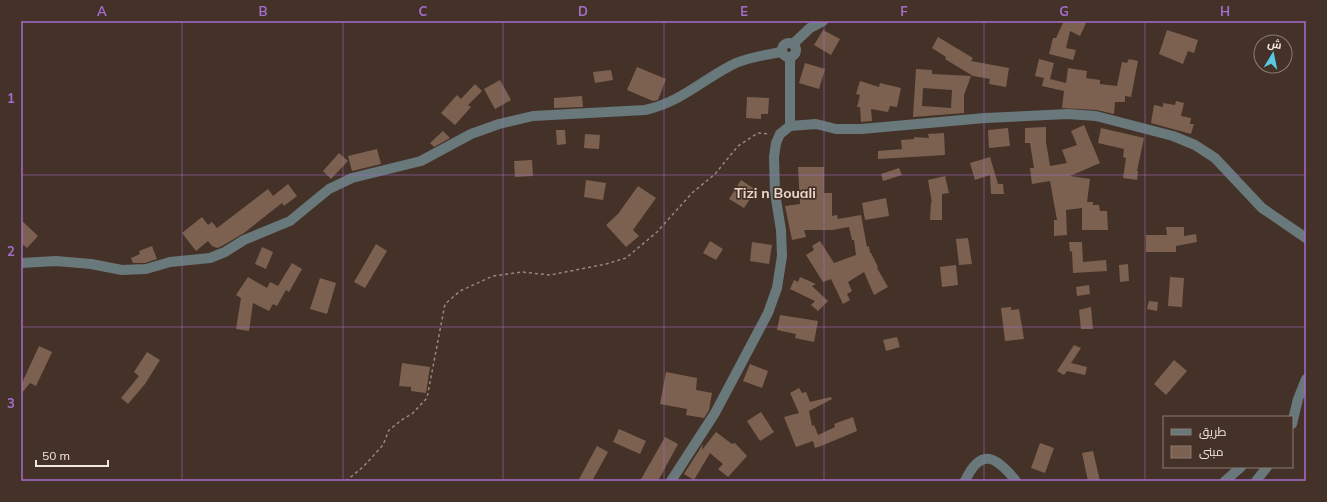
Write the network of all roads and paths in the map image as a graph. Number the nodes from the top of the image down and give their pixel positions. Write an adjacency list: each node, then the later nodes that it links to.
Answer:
1 (824, 21): 2 (street)
2 (785, 55): 3 (street); 6 (street)
3 (790, 126): 4 (street); 5 (street)
4 (778, 138): 11 (path); 12 (street)
5 (1306, 238)
6 (21, 263)
7 (1306, 379): 8 (street)
8 (1293, 420)
9 (1240, 468): 15 (street)
10 (1265, 468): 16 (street)
11 (346, 481)
12 (671, 481)
13 (965, 481): 14 (street)
14 (1016, 481)
15 (1225, 481)
16 (1256, 481)

